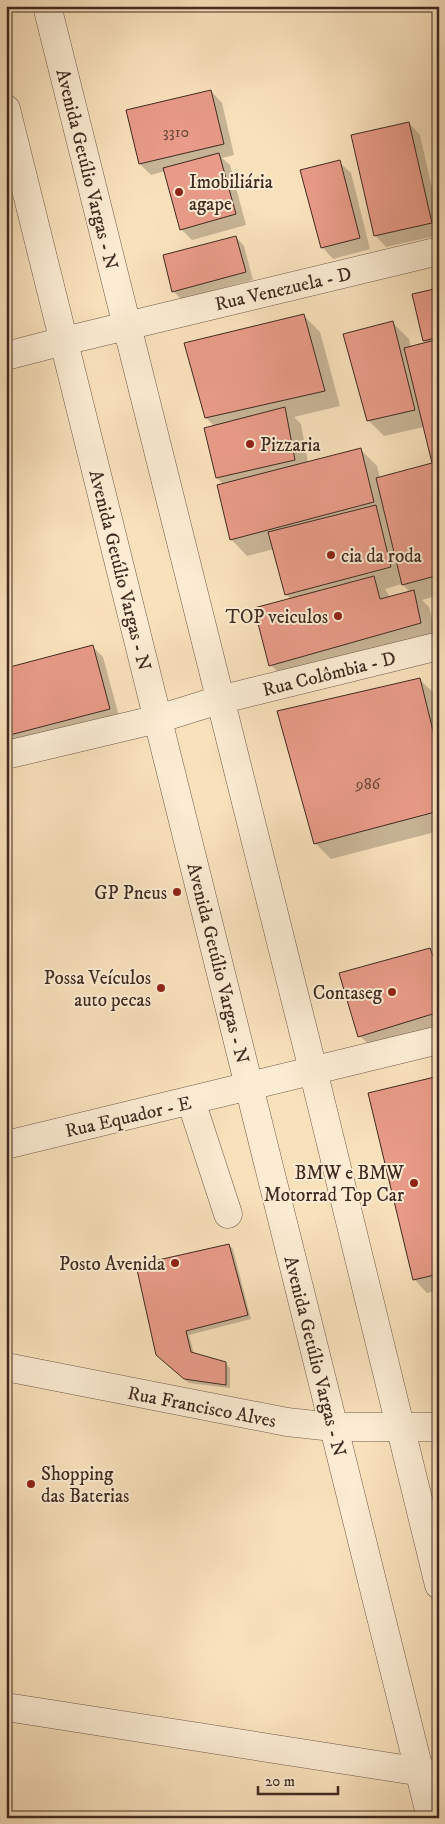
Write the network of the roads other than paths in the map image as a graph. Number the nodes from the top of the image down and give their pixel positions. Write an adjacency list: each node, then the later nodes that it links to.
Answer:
1 (47, 6): 4 (street, Avenida Getúlio Vargas - N)
2 (6, 109): 5 (street, Avenida Getúlio Vargas - N)
3 (439, 251): 4 (street, Rua Venezuela - D)
4 (126, 326): 5 (street, Rua Venezuela - D); 8 (street, Avenida Getúlio Vargas - N)
5 (64, 341): 6 (street, Rua Venezuela - D); 9 (street, Avenida Getúlio Vargas - N)
6 (6, 356)
7 (439, 646): 8 (street, Rua Colômbia - D)
8 (219, 700): 9 (street, Rua Colômbia - D); 12 (street, Avenida Getúlio Vargas - N)
9 (158, 719): 10 (street, Rua Colômbia - D); 13 (street, Avenida Getúlio Vargas - N)
10 (6, 756)
11 (439, 1040): 12 (street, Rua Equador - E)
12 (313, 1070): 13 (street, Rua Equador - E); 18 (street, Avenida Getúlio Vargas - N)
13 (249, 1087): 14 (street, Rua Equador - E); 19 (street, Avenida Getúlio Vargas - N)
14 (191, 1101): 15 (street, Rua Equador - E); 16 (street)
15 (6, 1145)
16 (228, 1214)
17 (6, 1367): 19 (street, Rua Francisco Alves)
18 (399, 1426): 19 (street, Rua Francisco Alves); 20 (street, Rua Francisco Alves); 21 (street, Avenida Getúlio Vargas - N)
19 (334, 1427): 23 (street, Avenida Getúlio Vargas - N)
20 (439, 1427)
21 (439, 1585)
22 (6, 1707): 23 (street)
23 (429, 1773): 24 (street, Avenida Getúlio Vargas - N)
24 (430, 1818)

